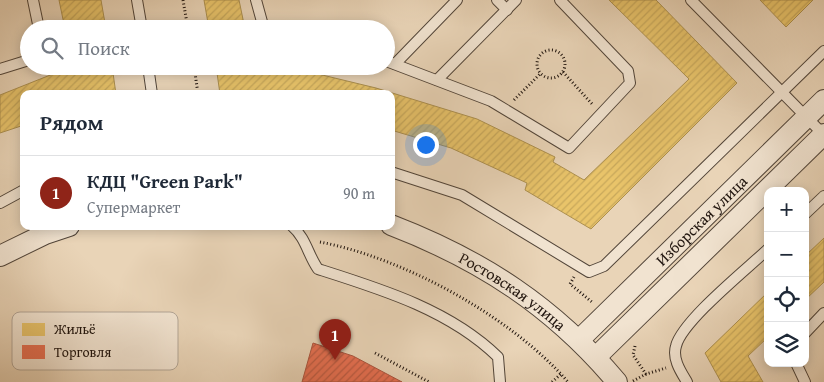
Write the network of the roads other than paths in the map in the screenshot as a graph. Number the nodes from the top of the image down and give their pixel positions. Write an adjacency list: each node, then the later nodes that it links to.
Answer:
1 (33, 0): 10 (lane)
2 (137, 0): 11 (lane)
3 (256, 0): 12 (lane)
4 (457, 0): 14 (lane)
5 (497, 0): 9 (lane)
6 (516, 0): 9 (lane)
7 (560, 0): 19 (lane)
8 (692, 0): 21 (lane)
9 (507, 10): 19 (lane)
10 (37, 20)
11 (140, 20)
12 (262, 20)
13 (824, 51): 21 (lane)
14 (395, 59)
15 (20, 63): 17 (lane)
16 (395, 64): 19 (lane)
17 (0, 69)
18 (149, 75): 20 (lane)
19 (437, 80)
20 (151, 90)
21 (782, 92): 23 (lane); 25 (lane)
22 (824, 100): 23 (street, Изборская улица)
23 (807, 117): 24 (lane); 37 (street, Изборская улица)
24 (824, 135): 38 (street, Изборская улица)
25 (395, 173)
26 (20, 192): 28 (lane)
27 (824, 196): 29 (lane)
28 (0, 203)
29 (809, 210)
30 (395, 227): 37 (street, Ростовская улица)
31 (56, 230): 34 (street)
32 (295, 230): 40 (lane)
33 (764, 253): 42 (lane)
34 (0, 256)
35 (824, 313): 36 (lane)
36 (809, 329)
37 (579, 340): 38 (street, Ростовская улица)
38 (596, 357): 41 (street, Ростовская улица)
39 (798, 367): 43 (lane)
40 (500, 382)
41 (617, 382)
42 (687, 382)
43 (805, 382)

